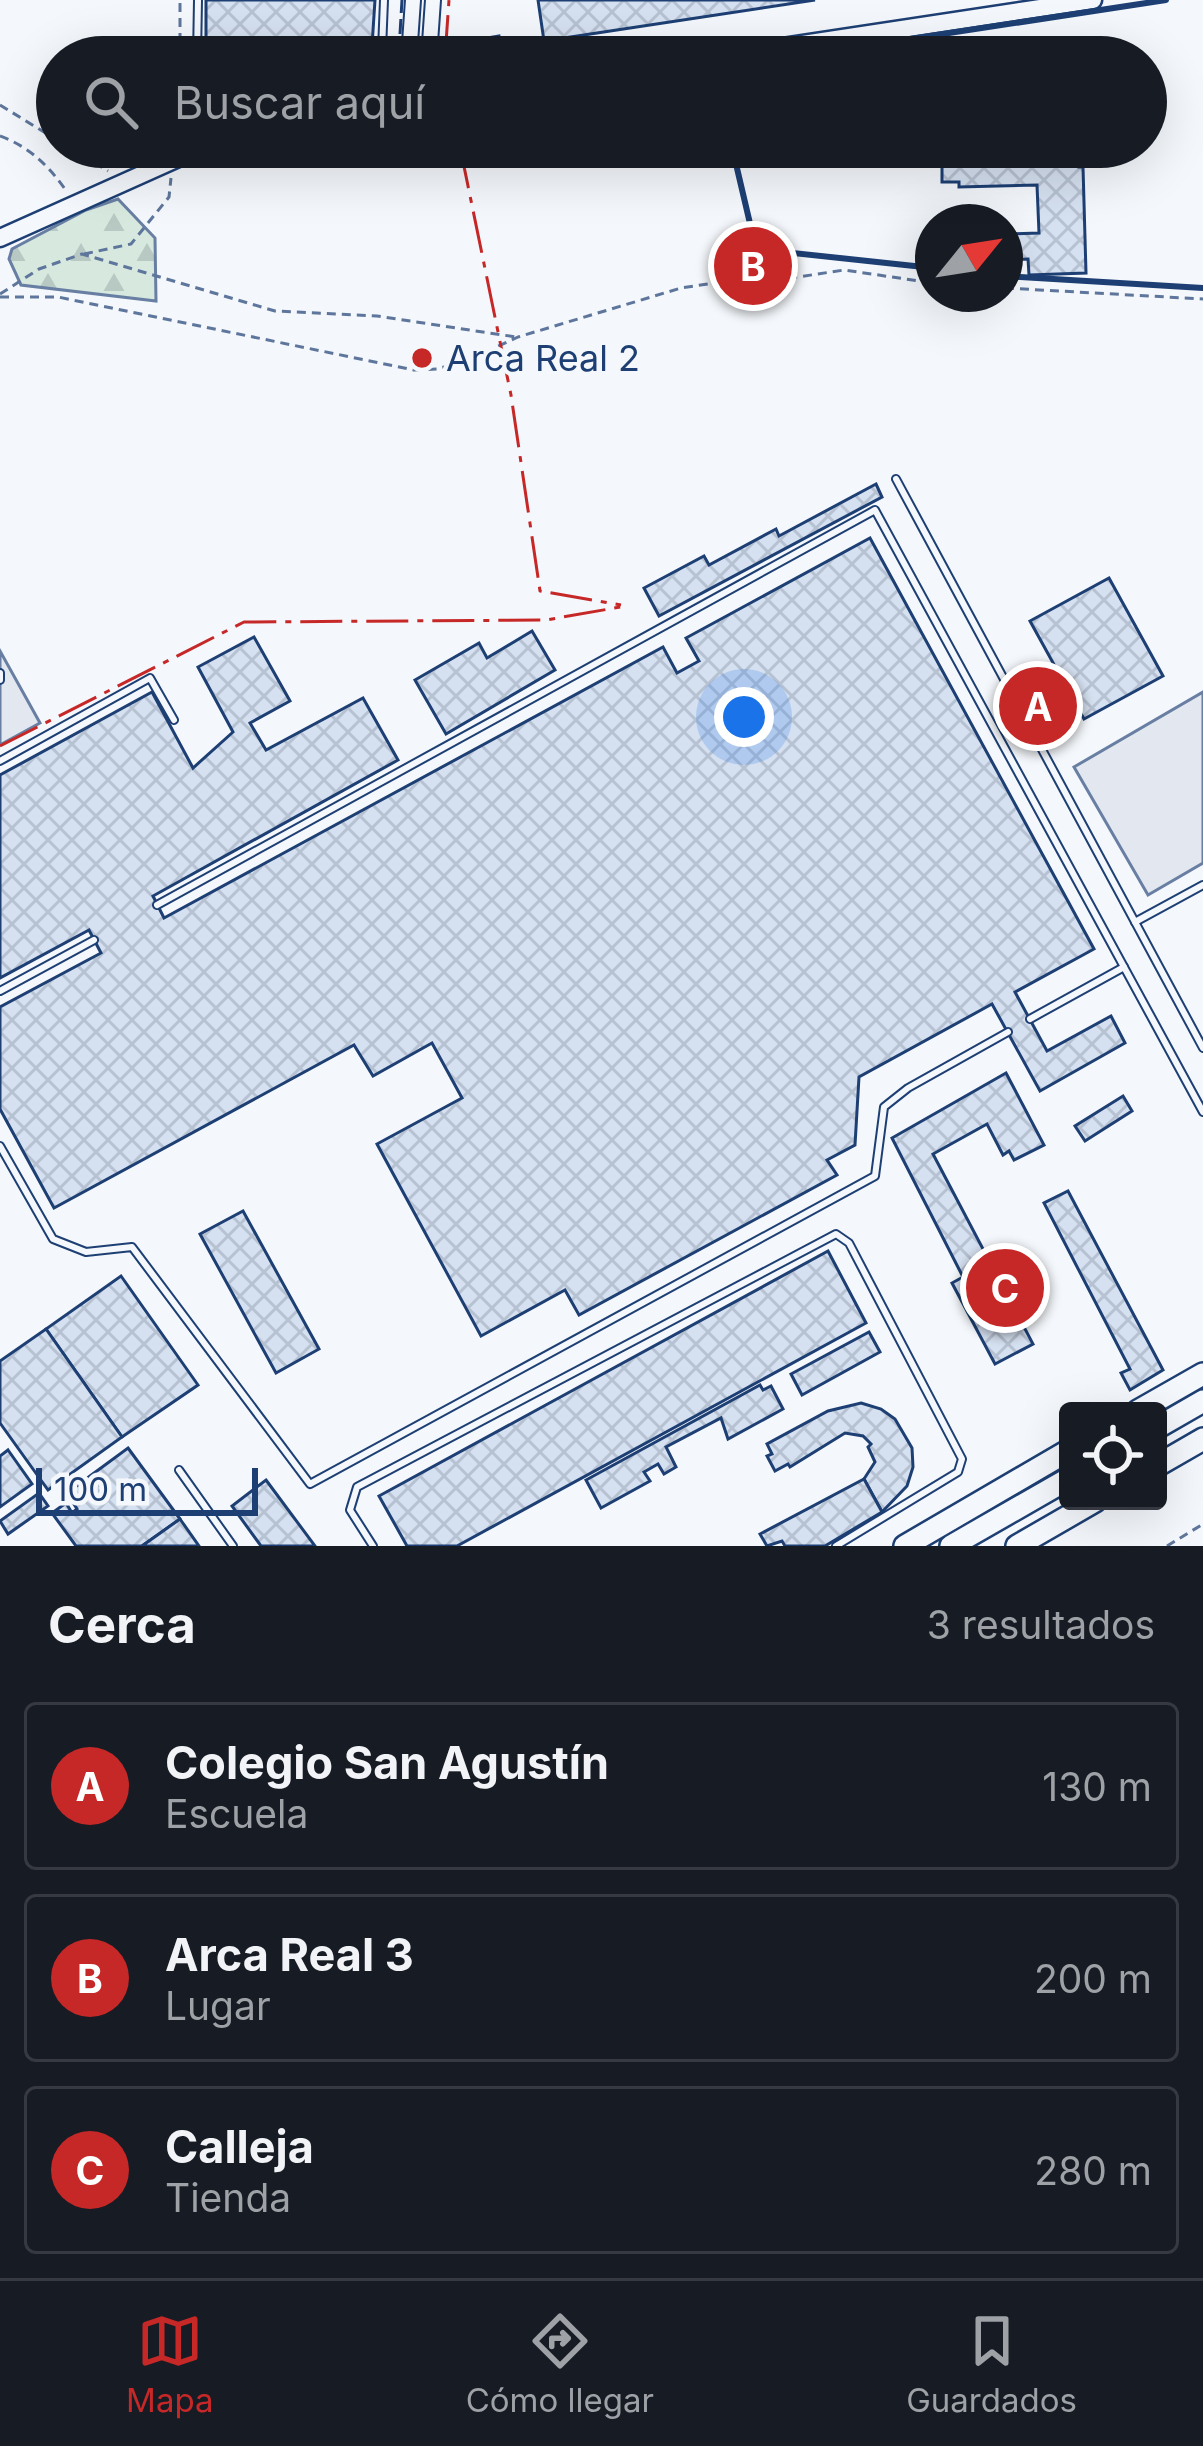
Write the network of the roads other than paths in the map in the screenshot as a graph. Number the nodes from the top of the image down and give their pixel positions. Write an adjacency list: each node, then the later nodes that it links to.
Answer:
1 (198, 0): 6 (lane)
2 (384, 0): 7 (lane)
3 (413, 0): 8 (street)
4 (434, 0): 9 (street)
5 (1093, 0): 10 (street)
6 (197, 36)
7 (383, 36)
8 (411, 36)
9 (431, 36)
10 (855, 36)
11 (152, 168): 12 (street)
12 (0, 238)
13 (896, 478): 18 (lane)
14 (174, 720): 15 (lane)
15 (0, 761)
16 (1203, 885): 18 (lane)
17 (157, 904): 20 (lane)
18 (1135, 922): 24 (lane)
19 (94, 940): 21 (lane)
20 (1124, 967): 22 (lane); 25 (lane)
21 (0, 991)
22 (1030, 1019)
23 (1008, 1032): 26 (lane)
24 (1203, 1048)
25 (1203, 1112)
26 (0, 1147)
27 (1203, 1374): 29 (highway)
28 (1203, 1401): 30 (highway)
29 (1154, 1402)
30 (1167, 1422)
31 (1203, 1439): 33 (highway)
32 (1059, 1456): 40 (highway)
33 (1167, 1460)
34 (179, 1471): 37 (lane)
35 (1059, 1484): 41 (highway)
36 (1079, 1510): 42 (highway)
37 (233, 1546)
38 (373, 1546): 39 (lane)
39 (836, 1546)
40 (905, 1546)
41 (951, 1546)
42 (1017, 1546)

